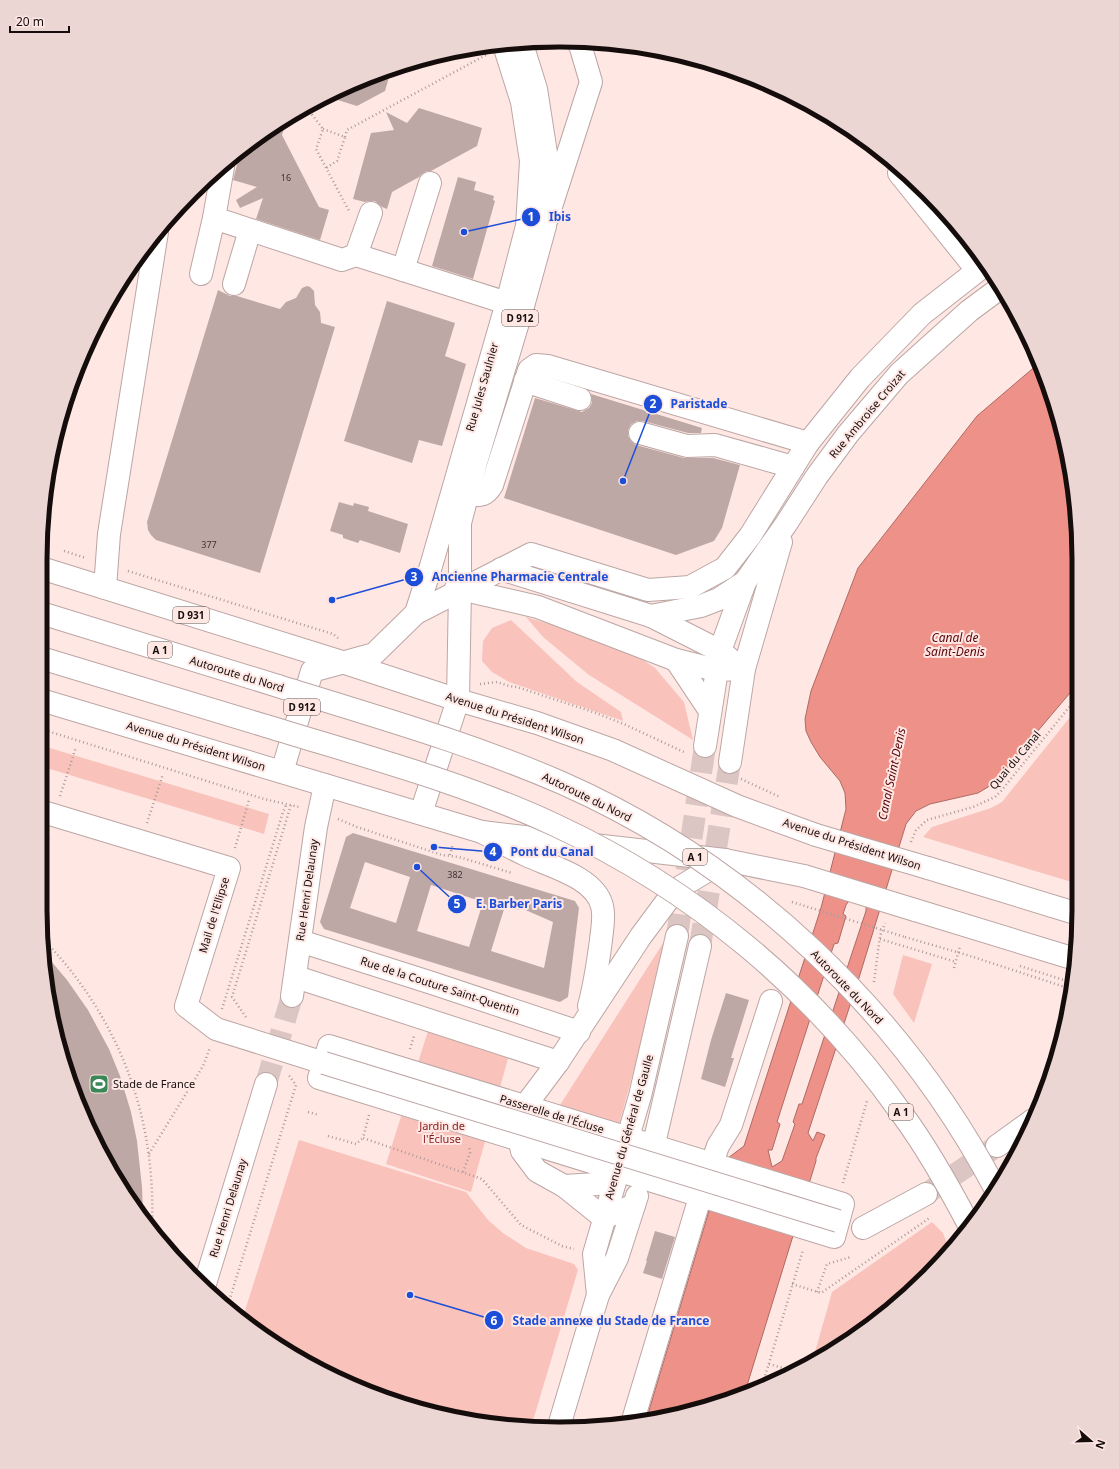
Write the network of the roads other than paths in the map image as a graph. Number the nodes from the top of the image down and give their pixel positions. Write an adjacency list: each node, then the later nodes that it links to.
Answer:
1 (581, 48): 9 (main road)
2 (511, 49): 19 (main road, Rue Jules Saulnier / D 912)
3 (512, 49): 9 (main road, Rue Jules Saulnier / D 912)
4 (222, 174): 8 (main road)
5 (430, 183): 15 (main road)
6 (912, 188): 13 (main road)
7 (371, 213): 12 (main road)
8 (214, 218): 10 (main road); 16 (main road)
9 (545, 226): 25 (main road, Rue Jules Saulnier / D 912)
10 (250, 230): 12 (main road); 17 (main road)
11 (155, 246): 31 (main road)
12 (360, 246): 15 (main road)
13 (970, 253)
14 (981, 268): 23 (main road)
15 (403, 270): 19 (main road)
16 (201, 274)
17 (234, 284)
18 (996, 291): 26 (main road, Rue Ambroise Croizat)
19 (507, 303): 29 (main road, Rue Jules Saulnier / D 912)
20 (525, 381): 21 (main road); 23 (main road); 25 (main road)
21 (580, 399)
22 (640, 432): 24 (main road)
23 (808, 443): 24 (main road)
24 (793, 467): 27 (main road)
25 (467, 495): 32 (main road, Rue Jules Saulnier / D 912)
26 (786, 524): 30 (main road, Rue Ambroise Croizat); 40 (main road, Rue Ambroise Croizat)
27 (501, 569): 32 (main road); 35 (main road)
28 (47, 570): 31 (main road, Avenue du Président Wilson / D 931)
29 (426, 581): 32 (main road); 33 (main road, Rue Jules Saulnier / D 912)
30 (745, 582): 35 (main road); 38 (main road, Rue Ambroise Croizat)
31 (105, 588): 39 (main road, Avenue du Président Wilson / D 931)
32 (460, 590): 33 (main road); 37 (main road); 41 (main road, Rue Jules Saulnier / D 912)
33 (416, 613): 39 (main road, Rue Jules Saulnier / D 912)
34 (47, 615): 65 (main road, Autoroute du Nord / A 1, bridge)
35 (651, 616): 38 (main road)
36 (47, 660): 72 (main road, A 1, bridge)
37 (676, 660): 38 (main road); 43 (main road)
38 (718, 661): 40 (main road); 43 (main road, Rue Ambroise Croizat)
39 (342, 662): 41 (main road, Avenue du Président Wilson); 46 (main road, D 912)
40 (744, 669): 45 (main road, Rue Ambroise Croizat)
41 (458, 700): 49 (main road, D 912); 52 (main road, Avenue du Président Wilson, bridge)
42 (47, 702): 46 (main road, Avenue du Président Wilson)
43 (710, 711): 44 (main road, Rue Ambroise Croizat)
44 (699, 751)
45 (733, 769)
46 (282, 772): 47 (main road, Avenue du Président Wilson)
47 (325, 785): 49 (main road, Avenue du Président Wilson); 54 (main road, Rue Henri Delaunay)
48 (47, 813): 60 (main road, Mail de l'Ellipse)
49 (421, 813): 50 (main road, Avenue du Président Wilson)
50 (482, 832): 51 (main road, Avenue du Président Wilson); 58 (main road)
51 (725, 860): 56 (main road, Avenue du Président Wilson, bridge); 58 (main road)
52 (1072, 912)
53 (676, 936): 64 (main road, Avenue du Général de Gaulle)
54 (300, 942): 58 (main road, Rue de la Couture Saint-Quentin); 59 (main road, Rue Henri Delaunay)
55 (700, 946): 68 (main road, Avenue du Général de Gaulle)
56 (1070, 958)
57 (771, 1002): 69 (main road)
58 (582, 1027): 59 (main road)
59 (558, 1062): 66 (main road)
60 (324, 1063): 71 (main road, Passerelle de l'Écluse, bridge)
61 (266, 1084): 74 (main road, Rue Henri Delaunay)
62 (1023, 1127): 63 (main road)
63 (997, 1146)
64 (614, 1183): 66 (main road); 68 (main road); 70 (main road, Avenue du Général de Gaulle)
65 (993, 1183)
66 (564, 1186): 70 (main road)
67 (926, 1194): 73 (main road)
68 (637, 1195): 69 (main road); 70 (main road); 75 (main road, Avenue du Général de Gaulle)
69 (698, 1204): 76 (main road)
70 (604, 1218): 75 (main road, Avenue du Général de Gaulle)
71 (838, 1220)
72 (966, 1220)
73 (863, 1228)
74 (206, 1280)
75 (598, 1295): 77 (main road, Avenue du Général de Gaulle)
76 (634, 1417)
77 (560, 1422)

